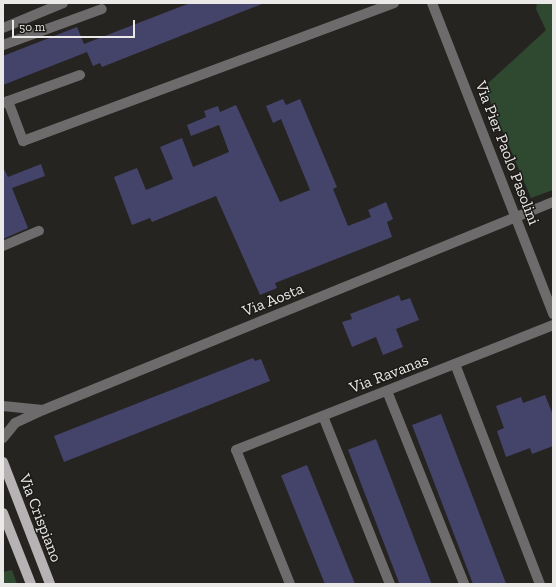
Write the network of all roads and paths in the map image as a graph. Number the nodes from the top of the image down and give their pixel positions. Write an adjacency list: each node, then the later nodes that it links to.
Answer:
1 (63, 3): 5 (street)
2 (394, 3): 8 (street)
3 (432, 3): 10 (street, Via Pier Paolo Pasolini)
4 (102, 9): 6 (street)
5 (3, 28)
6 (3, 45)
7 (80, 75): 8 (street)
8 (5, 102)
9 (553, 202): 10 (street, Via Aosta)
10 (516, 218): 13 (street, Via Pier Paolo Pasolini); 18 (street, Via Aosta)
11 (39, 231): 12 (street)
12 (3, 246)
13 (553, 314)
14 (553, 326): 15 (street, Via Ravanas)
15 (455, 364): 16 (street, Via Ravanas); 28 (street)
16 (387, 391): 19 (street, Via Ravanas); 27 (street)
17 (3, 406): 18 (street)
18 (43, 410): 20 (street, Via Aosta)
19 (323, 416): 25 (street, Via Ravanas); 26 (street)
20 (3, 438)
21 (3, 462): 24 (main road, Via Crispiano)
22 (3, 513): 23 (main road, Via Crispiano)
23 (31, 584)
24 (50, 584)
25 (290, 584)
26 (390, 584)
27 (464, 584)
28 (540, 584)

